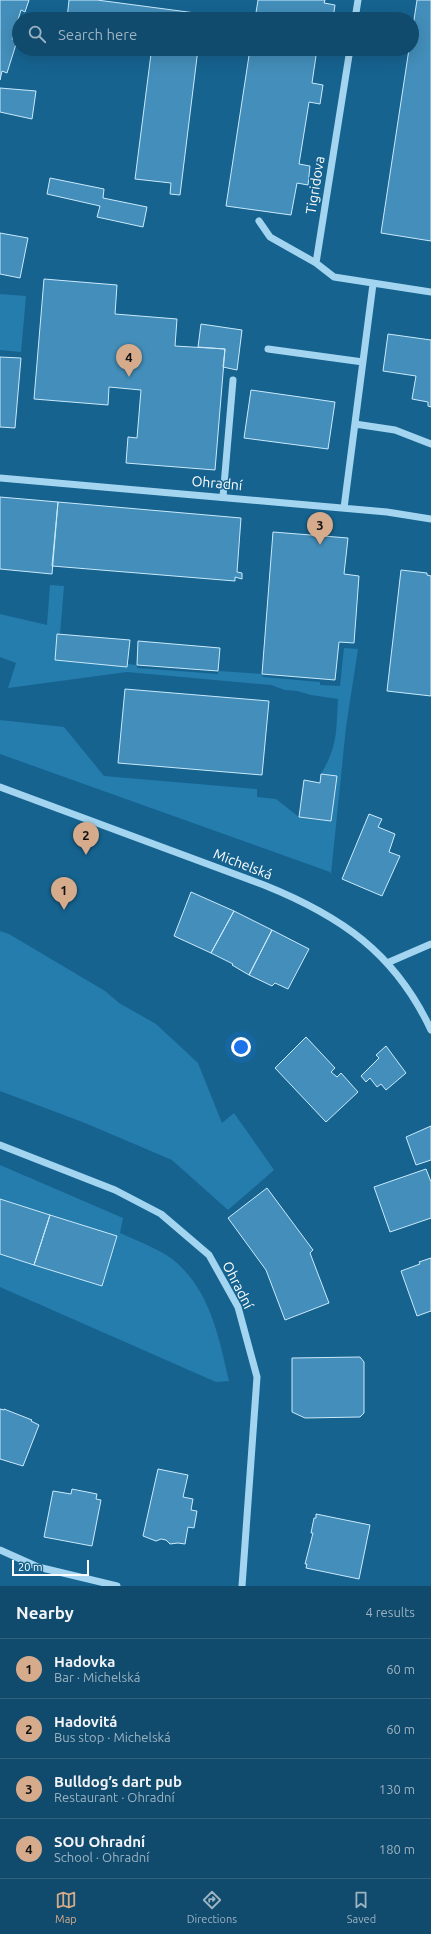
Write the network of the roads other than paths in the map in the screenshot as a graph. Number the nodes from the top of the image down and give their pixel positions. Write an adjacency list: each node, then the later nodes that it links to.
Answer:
1 (358, 0): 2 (street)
2 (356, 12)
3 (349, 56): 5 (street, Tigridova)
4 (259, 221): 5 (street)
5 (316, 263): 6 (street)
6 (373, 284): 7 (street); 9 (street)
7 (431, 292)
8 (268, 349): 9 (street)
9 (363, 362): 11 (street)
10 (233, 380): 14 (street)
11 (355, 424): 12 (street); 15 (street)
12 (431, 444)
13 (0, 478): 14 (street, Ohradní)
14 (223, 497): 15 (street, Ohradní)
15 (344, 508): 16 (street, Ohradní)
16 (431, 519)
17 (0, 787): 19 (street, Michelská)
18 (431, 944): 19 (street)
19 (387, 962): 20 (street, Michelská)
20 (431, 1030)
21 (0, 1145): 24 (street, Ohradní)
22 (0, 1550): 23 (street)
23 (117, 1586)
24 (242, 1586)

